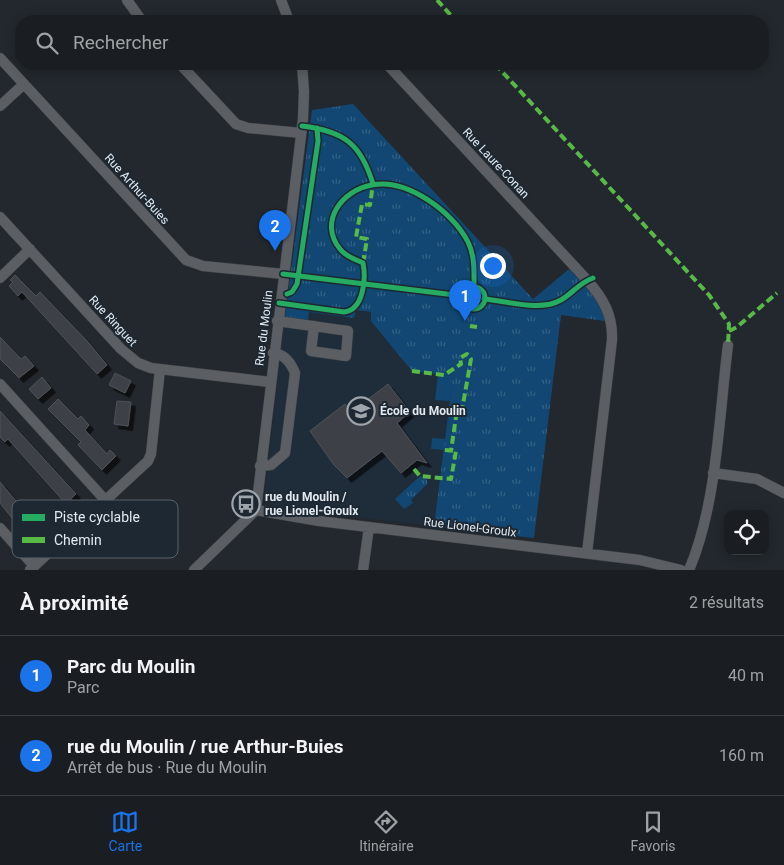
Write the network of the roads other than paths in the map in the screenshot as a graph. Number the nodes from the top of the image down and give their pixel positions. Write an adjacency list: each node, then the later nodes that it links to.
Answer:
1 (127, 0): 3 (street)
2 (281, 0): 4 (street)
3 (138, 15)
4 (287, 15)
5 (0, 58): 9 (street, Rue Arthur-Buies)
6 (186, 70): 11 (street)
7 (302, 70): 11 (street, Rue du Moulin)
8 (393, 70): 32 (street, Rue Laure-Conan)
9 (24, 84): 10 (street); 14 (street, Rue Arthur-Buies)
10 (0, 106)
11 (301, 133): 14 (street, Rue du Moulin)
12 (0, 217): 13 (street, Rue Ringuet)
13 (30, 250): 15 (street); 20 (street, Rue Ringuet)
14 (283, 274): 16 (street, Rue du Moulin)
15 (0, 278)
16 (277, 321): 17 (street); 19 (street, Rue du Moulin)
17 (314, 326)
18 (728, 345): 24 (street)
19 (273, 353): 21 (street, Rue du Moulin); 23 (street)
20 (160, 369): 21 (street, Rue Ringuet); 27 (street)
21 (270, 382): 23 (street, Rue du Moulin)
22 (0, 384): 26 (street)
23 (260, 466): 28 (street, Rue du Moulin)
24 (713, 473): 25 (street); 39 (street)
25 (784, 493)
26 (105, 500)
27 (107, 500)
28 (256, 510): 29 (street, Rue Lionel-Groulx); 36 (street)
29 (369, 527): 32 (street, Rue Lionel-Groulx); 37 (street)
30 (0, 528): 31 (street)
31 (12, 543)
32 (586, 553): 38 (street, Rue Lionel-Groulx)
33 (24, 558): 35 (street)
34 (43, 558): 35 (street)
35 (32, 568)
36 (194, 570)
37 (363, 570)
38 (681, 570)
39 (689, 570)

